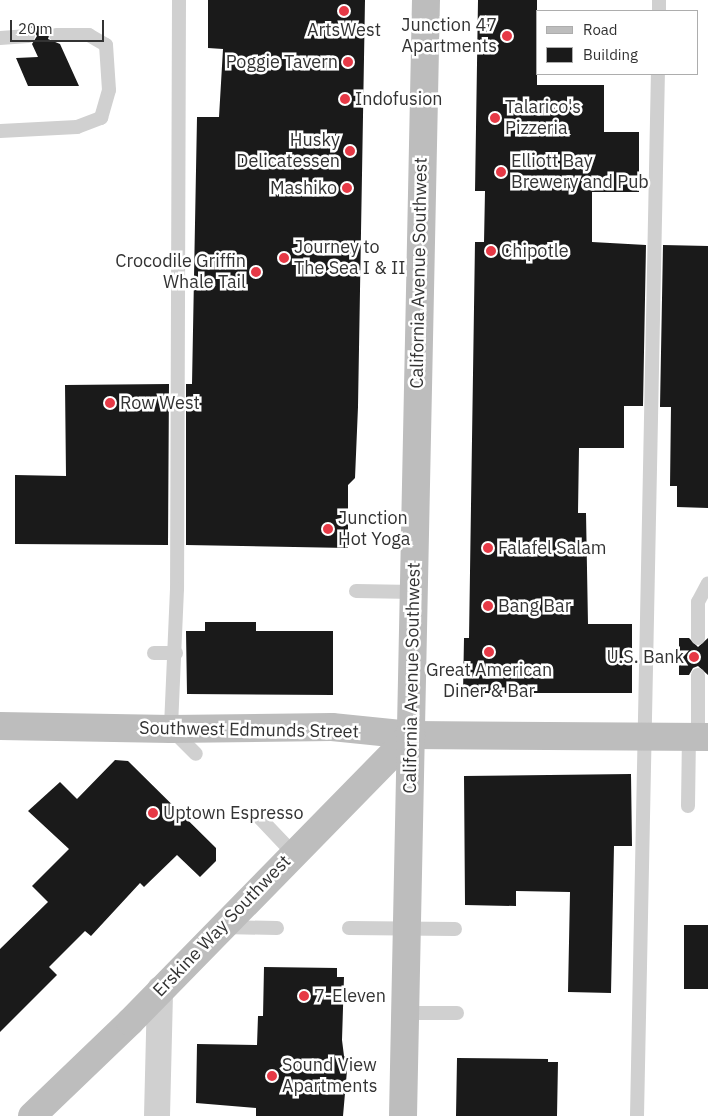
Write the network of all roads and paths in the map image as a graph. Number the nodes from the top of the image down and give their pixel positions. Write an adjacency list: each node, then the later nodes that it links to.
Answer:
1 (179, 0): 13 (lane)
2 (426, 0): 10 (street, California Avenue Southwest)
3 (56, 34): 7 (lane)
4 (28, 36): 5 (lane)
5 (0, 38)
6 (658, 75): 18 (lane)
7 (0, 131)
8 (708, 583): 11 (lane)
9 (356, 591): 10 (lane)
10 (414, 592): 17 (street, California Avenue Southwest)
11 (698, 638)
12 (154, 653): 13 (lane)
13 (176, 653): 16 (lane)
14 (698, 675): 19 (lane)
15 (0, 726): 16 (street, Southwest Edmunds Street)
16 (171, 729): 17 (street, Southwest Edmunds Street); 20 (lane)
17 (411, 735): 18 (street, Southwest Edmunds Street); 23 (street, Erskine Way Southwest); 27 (street, California Avenue Southwest)
18 (643, 737): 19 (street, Southwest Edmunds Street); 35 (lane)
19 (698, 737): 21 (lane)
20 (196, 754)
21 (688, 806)
22 (256, 814): 23 (lane)
23 (293, 853): 24 (street, Erskine Way Southwest)
24 (220, 927): 25 (lane); 29 (street, Erskine Way Southwest)
25 (277, 928)
26 (349, 928): 27 (lane)
27 (406, 928): 28 (lane); 30 (street, California Avenue Southwest)
28 (455, 929)
29 (160, 990): 32 (street, Erskine Way Southwest); 33 (street)
30 (405, 1013): 31 (lane); 34 (street, California Avenue Southwest)
31 (457, 1013)
32 (32, 1116)
33 (157, 1116)
34 (403, 1116)
35 (638, 1116)

